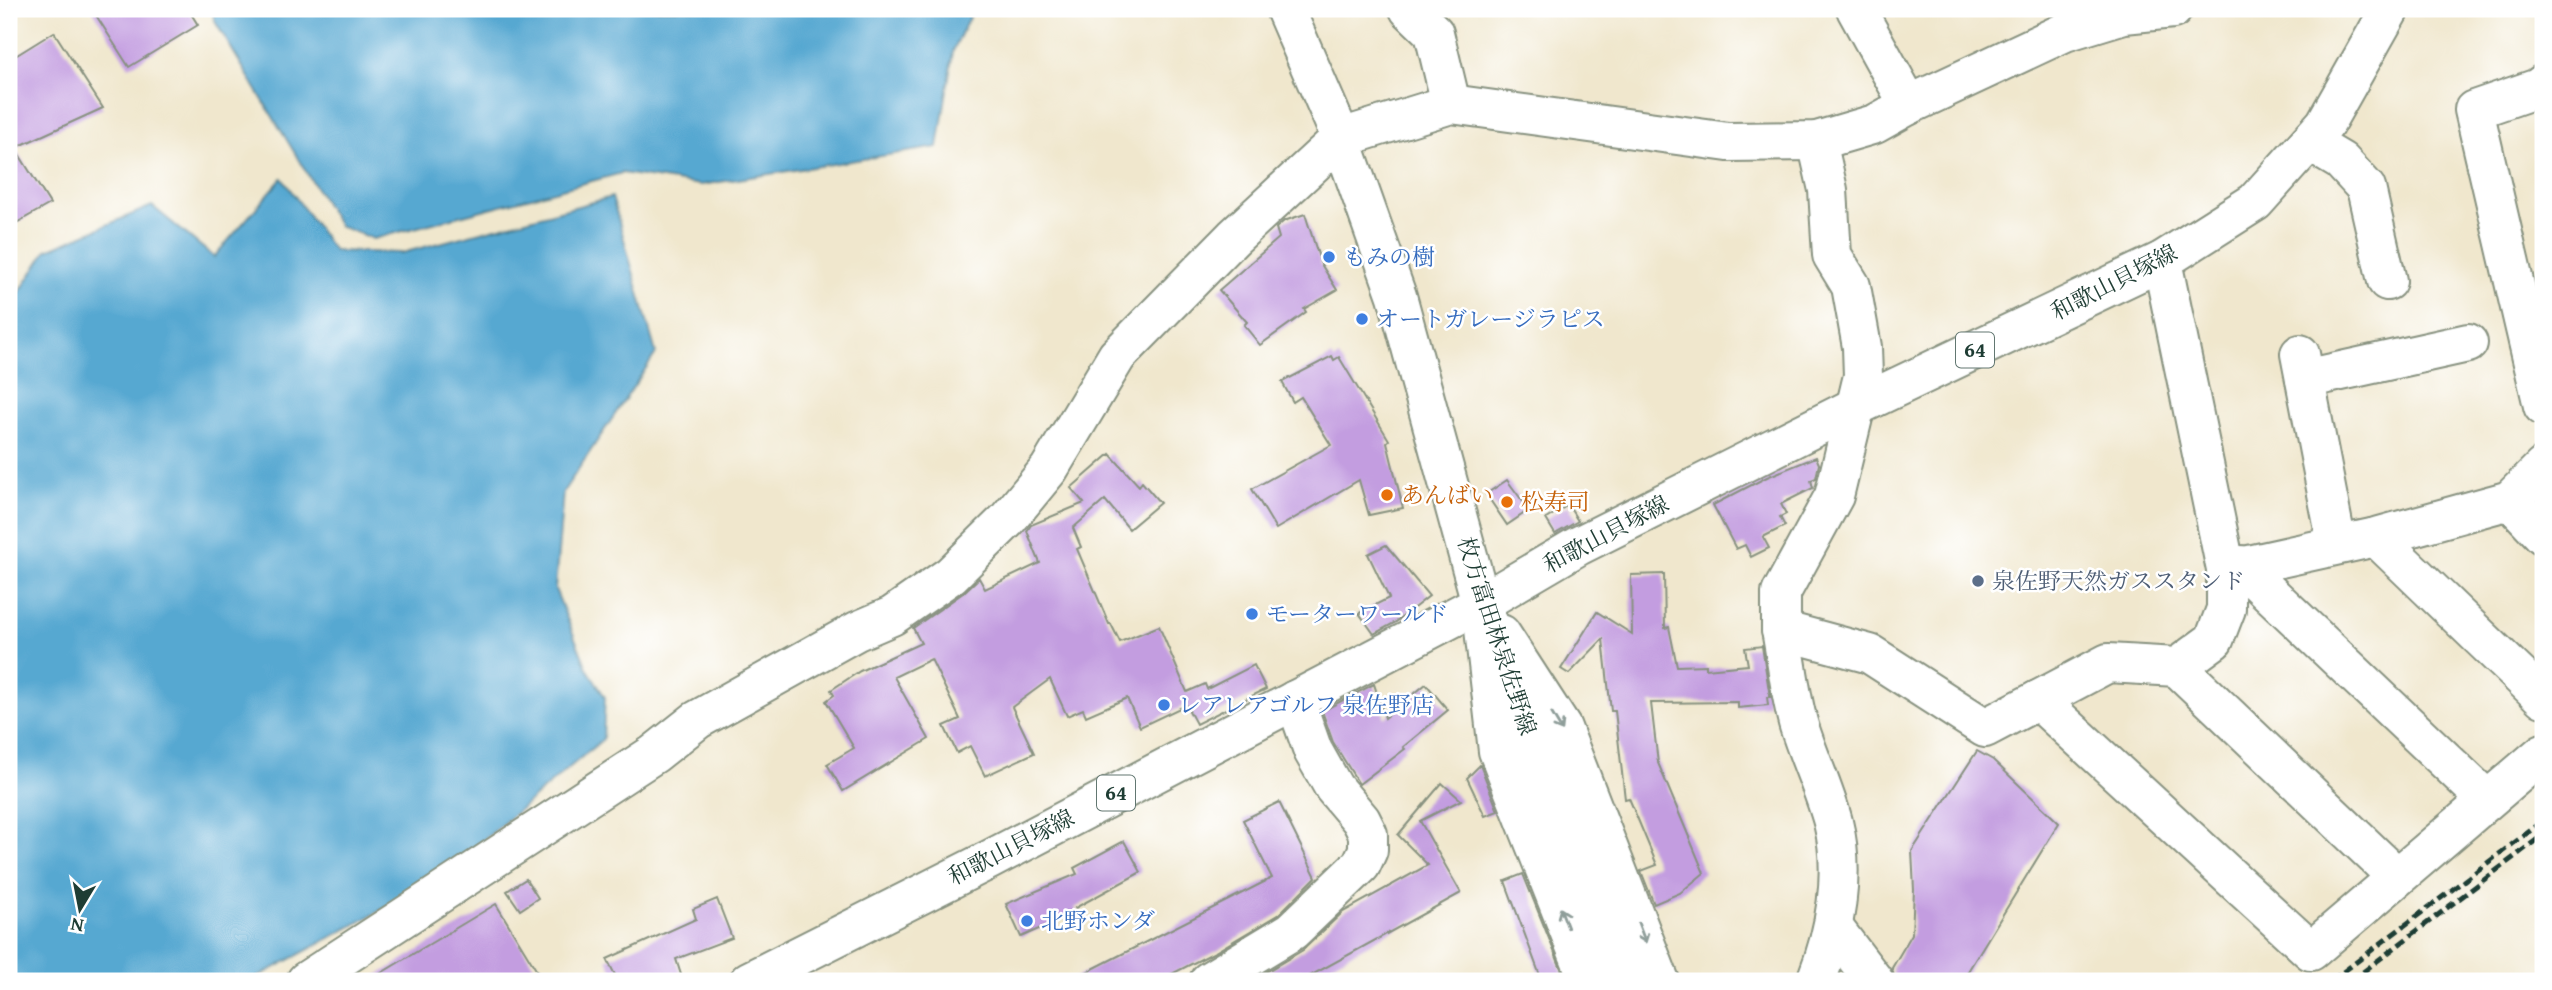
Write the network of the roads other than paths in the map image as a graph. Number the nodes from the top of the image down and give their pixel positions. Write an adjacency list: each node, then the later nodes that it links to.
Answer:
1 (1286, 9): 9 (street, 枚方富田林泉佐野線)
2 (1409, 9): 7 (street)
3 (1856, 9): 8 (street)
4 (2172, 9): 8 (street)
5 (2390, 9): 11 (street, 和歌山貝塚線 / 64)
6 (2542, 95): 14 (street)
7 (1451, 104): 9 (street); 10 (street)
8 (1909, 105): 10 (street)
9 (1341, 138): 24 (street, 枚方富田林泉佐野線); 34 (street)
10 (1817, 141): 17 (street)
11 (2309, 142): 12 (street, 和歌山貝塚線 / 64); 13 (street)
12 (2162, 261): 17 (street, 和歌山貝塚線 / 64); 23 (street)
13 (2387, 281)
14 (2533, 312): 16 (street)
15 (2468, 343): 22 (street)
16 (2543, 406)
17 (1855, 407): 24 (street, 和歌山貝塚線 / 64); 25 (street)
18 (2543, 467): 19 (street)
19 (2510, 500): 20 (street); 21 (street)
20 (2543, 535)
21 (2376, 537): 22 (street); 27 (street)
22 (2337, 545): 23 (street)
23 (2233, 568): 26 (street); 31 (street)
24 (1481, 603): 28 (street, 和歌山貝塚線 / 64); 37 (street, one-way to 24); 38 (street, 枚方富田林泉佐野線); 39 (street, one-way to 39)
25 (1782, 630): 29 (street); 33 (street)
26 (2177, 667): 29 (street); 32 (street)
27 (2543, 698)
28 (1295, 700): 35 (street, 和歌山貝塚線 / 64); 36 (street)
29 (2038, 700): 32 (street)
30 (2543, 753): 31 (street)
31 (2487, 800): 32 (street)
32 (2397, 877)
33 (1833, 927): 40 (street); 41 (street)
34 (306, 981)
35 (749, 981)
36 (1209, 981)
37 (1589, 981)
38 (1623, 981)
39 (1660, 981)
40 (1816, 981)
41 (1874, 981)

